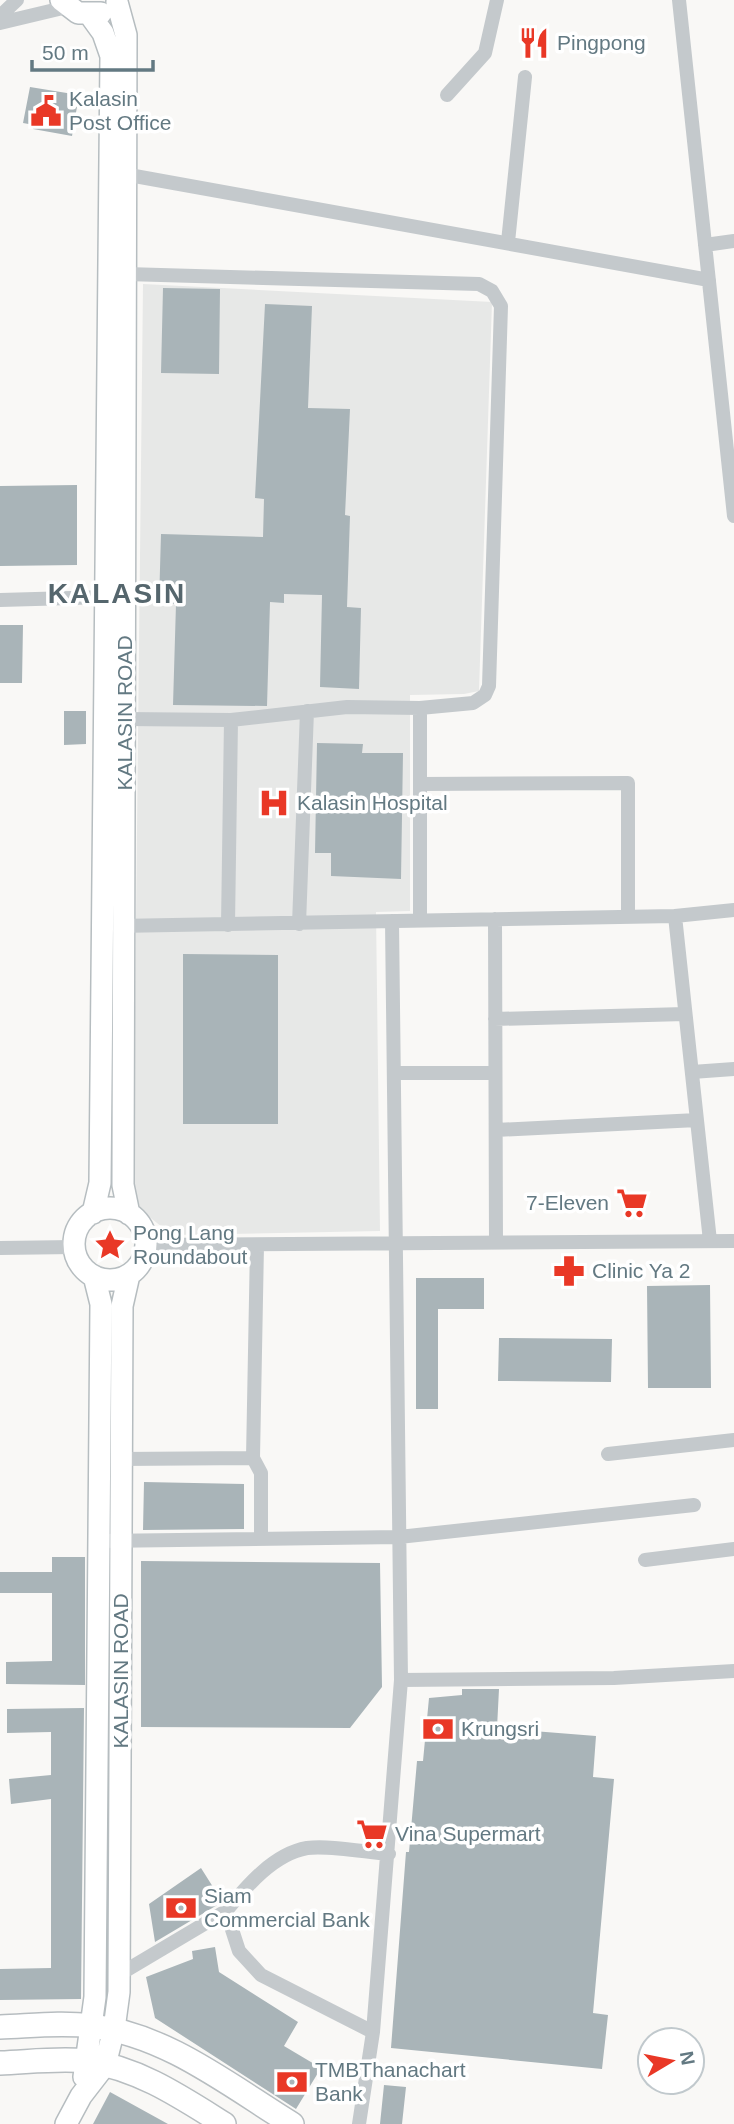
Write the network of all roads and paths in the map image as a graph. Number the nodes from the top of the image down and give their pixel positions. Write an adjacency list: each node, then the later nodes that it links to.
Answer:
1 (17, 0): 7 (street)
2 (497, 0): 10 (street)
3 (679, 0): 14 (street)
4 (118, 1): 6 (main road); 11 (main road, KALASIN ROAD)
5 (64, 4): 6 (main road); 8 (street)
6 (90, 15): 11 (main road, KALASIN ROAD)
7 (0, 16)
8 (0, 23)
9 (525, 77): 13 (street)
10 (447, 95)
11 (118, 173): 13 (street); 15 (main road, KALASIN ROAD); 19 (main road, KALASIN ROAD)
12 (734, 241): 14 (street)
13 (508, 242): 16 (street)
14 (705, 245): 16 (street)
15 (126, 274): 21 (street); 23 (main road, KALASIN ROAD)
16 (709, 280): 17 (street)
17 (730, 440): 18 (street)
18 (734, 516)
19 (106, 597): 20 (street); 34 (main road, KALASIN ROAD)
20 (0, 600)
21 (420, 708): 22 (street); 25 (street)
22 (307, 710): 24 (street); 32 (street)
23 (125, 719): 24 (street); 35 (main road, KALASIN ROAD)
24 (231, 720): 33 (street)
25 (420, 784): 28 (street); 30 (street)
26 (734, 910): 27 (street)
27 (675, 916): 28 (street); 36 (street)
28 (628, 917): 29 (street)
29 (495, 919): 30 (street); 37 (street)
30 (420, 920): 31 (street)
31 (391, 921): 32 (street); 40 (street)
32 (299, 924): 33 (street)
33 (228, 925): 35 (street)
34 (102, 926): 35 (street); 44 (main road, KALASIN ROAD)
35 (124, 926): 45 (main road, KALASIN ROAD)
36 (685, 1014): 37 (street); 39 (street)
37 (495, 1019): 41 (street)
38 (734, 1069): 39 (street)
39 (692, 1072): 42 (street)
40 (394, 1073): 41 (street); 49 (street)
41 (495, 1073): 43 (street)
42 (697, 1120): 43 (street); 46 (street)
43 (496, 1130): 48 (street)
44 (93, 1213): 45 (main road); 52 (main road)
45 (129, 1214): 50 (main road)
46 (710, 1241): 47 (street); 48 (street)
47 (734, 1241)
48 (496, 1242): 49 (street)
49 (398, 1244): 51 (street); 61 (street)
50 (146, 1245): 51 (street); 54 (main road)
51 (257, 1245): 58 (street)
52 (74, 1247): 53 (street); 55 (main road)
53 (0, 1248)
54 (129, 1275): 55 (main road); 59 (main road, KALASIN ROAD)
55 (94, 1276): 63 (main road, KALASIN ROAD)
56 (734, 1440): 57 (street)
57 (608, 1454)
58 (253, 1458): 59 (street); 62 (street)
59 (121, 1459): 63 (main road, KALASIN ROAD)
60 (694, 1505): 61 (street)
61 (398, 1537): 62 (street); 67 (street)
62 (261, 1538): 63 (street)
63 (110, 1541): 70 (main road, KALASIN ROAD); 71 (main road, KALASIN ROAD)
64 (734, 1549): 65 (street)
65 (646, 1560)
66 (734, 1671): 67 (street)
67 (401, 1680): 68 (street)
68 (389, 1854): 69 (street); 74 (street)
69 (226, 1911): 70 (street); 74 (street)
70 (120, 1974): 73 (main road, KALASIN ROAD)
71 (91, 2025): 72 (main road); 73 (main road); 76 (main road, KALASIN ROAD)
72 (0, 2027)
73 (114, 2029): 76 (main road, KALASIN ROAD); 79 (main road)
74 (373, 2032): 80 (street)
75 (0, 2063): 76 (main road)
76 (96, 2063): 77 (main road); 78 (main road)
77 (66, 2124)
78 (224, 2124)
79 (292, 2124)
80 (359, 2124)

